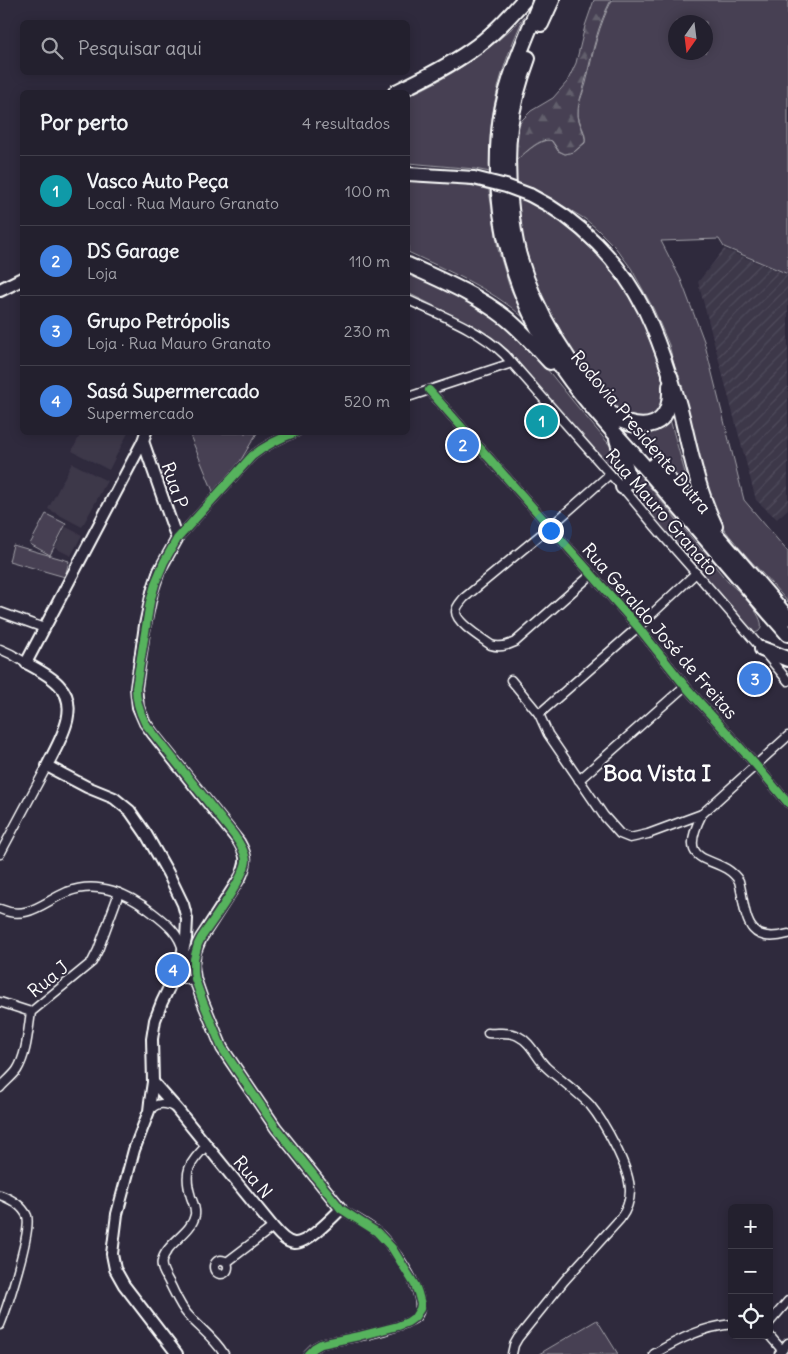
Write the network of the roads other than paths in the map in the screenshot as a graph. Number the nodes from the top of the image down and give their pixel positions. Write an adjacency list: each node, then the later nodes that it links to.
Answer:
1 (524, 0): 4 (highway)
2 (541, 0): 14 (highway, Rodovia Presidente Dutra)
3 (552, 0): 15 (highway, Rodovia Presidente Dutra)
4 (400, 90)
5 (410, 174): 11 (main road, bridge)
6 (410, 266): 14 (highway)
7 (20, 279): 8 (main road)
8 (0, 290)
9 (410, 301): 10 (street, Rua Mauro Granato)
10 (512, 364): 12 (street); 19 (street, Rua Mauro Granato)
11 (670, 376): 15 (highway); 23 (highway)
12 (429, 390): 13 (street); 21 (street, Rua Geraldo José de Freitas)
13 (410, 396)
14 (582, 396): 16 (highway, Rodovia Presidente Dutra)
15 (612, 416): 23 (highway, Rodovia Presidente Dutra)
16 (616, 433): 20 (highway); 30 (highway, Rodovia Presidente Dutra)
17 (289, 435): 22 (street)
18 (144, 437): 22 (street, Rua P); 28 (street)
19 (610, 474): 20 (street, Rua Mauro Granato); 21 (street)
20 (623, 488): 24 (street, Rua Mauro Granato)
21 (550, 527): 25 (street, Rua Geraldo José de Freitas); 25 (street)
22 (177, 539): 51 (street)
23 (723, 542): 27 (highway, Rodovia Presidente Dutra)
24 (696, 573): 29 (street); 32 (street, Rua Mauro Granato)
25 (591, 575): 29 (street, Rua Geraldo José de Freitas)
26 (0, 612): 28 (street)
27 (788, 618)
28 (44, 628): 34 (street)
29 (638, 628): 37 (street, Rua Geraldo José de Freitas); 38 (street)
30 (788, 634)
31 (0, 649): 34 (street)
32 (762, 649): 33 (highway); 36 (street, Rua Mauro Granato)
33 (788, 659)
34 (26, 663): 41 (street)
35 (512, 680): 38 (street)
36 (788, 681)
37 (685, 686): 40 (street, Rua Geraldo José de Freitas); 42 (street)
38 (539, 714): 42 (street)
39 (788, 736): 40 (street)
40 (755, 764): 43 (street, Rua Geraldo José de Freitas); 44 (street)
41 (47, 766): 45 (street); 48 (street)
42 (579, 780): 44 (street)
43 (788, 803)
44 (702, 814): 50 (street)
45 (0, 854)
46 (119, 893): 47 (street); 49 (street); 57 (street, Rua J)
47 (0, 909)
48 (187, 929): 49 (street); 51 (street); 52 (street)
49 (174, 932): 52 (street)
50 (788, 934)
51 (200, 939): 52 (street); 54 (street)
52 (185, 952): 53 (street); 54 (street); 55 (street)
53 (174, 982): 54 (street); 55 (street)
54 (197, 985): 65 (street)
55 (167, 992): 59 (street)
56 (0, 1002): 57 (street)
57 (31, 1012): 60 (street, Rua J)
58 (488, 1034): 78 (street)
59 (153, 1082): 61 (street, Rua N); 62 (street)
60 (0, 1088)
61 (177, 1108): 62 (street); 63 (street, Rua N)
62 (148, 1111): 75 (street)
63 (206, 1146): 66 (street, Rua N); 76 (street)
64 (0, 1195): 70 (street)
65 (341, 1209): 66 (street, Rua N); 77 (street)
66 (273, 1227): 67 (street)
67 (227, 1262)
68 (788, 1301): 69 (street)
69 (773, 1318)
70 (0, 1325)
71 (728, 1325): 79 (street)
72 (772, 1339): 74 (street)
73 (788, 1343): 74 (street)
74 (780, 1352)
75 (177, 1354)
76 (224, 1354)
77 (308, 1354)
78 (512, 1354)
79 (654, 1354)

